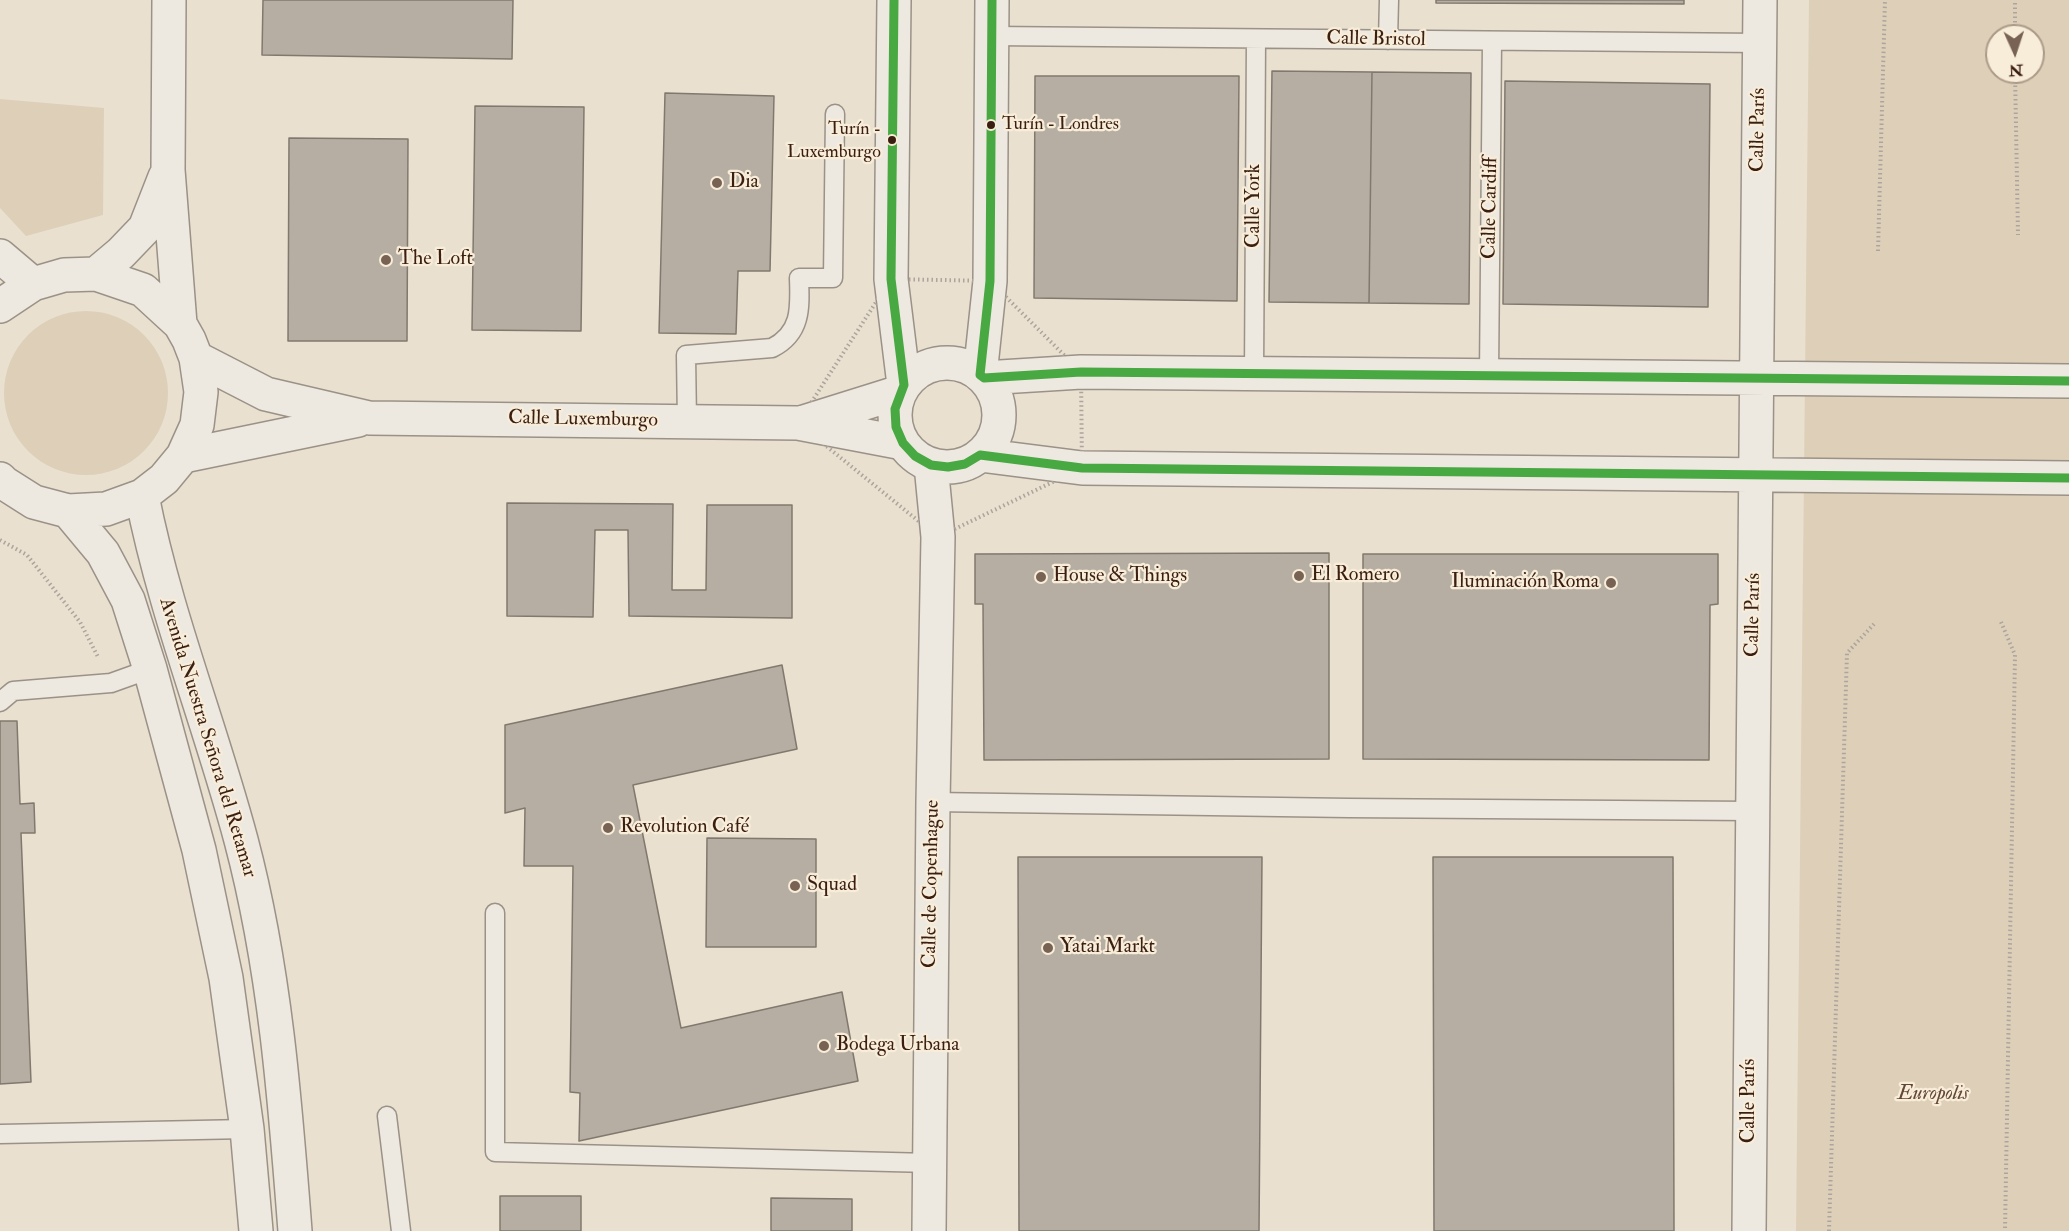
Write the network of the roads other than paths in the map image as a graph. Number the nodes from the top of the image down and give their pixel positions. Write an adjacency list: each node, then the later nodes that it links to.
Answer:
1 (169, 0): 12 (street)
2 (894, 0): 24 (street)
3 (992, 0): 6 (street)
4 (1389, 0): 8 (lane)
5 (1760, 0): 10 (street, Calle París)
6 (992, 36): 7 (lane, Calle Bristol); 21 (street)
7 (1256, 39): 8 (lane, Calle Bristol); 19 (lane, Calle York)
8 (1388, 40): 9 (lane, Calle Bristol)
9 (1492, 41): 10 (lane, Calle Bristol); 20 (lane, Calle Cardiff)
10 (1760, 43): 22 (street, Calle París)
11 (835, 114): 26 (lane)
12 (168, 170): 14 (street); 17 (street)
13 (0, 256): 15 (street)
14 (96, 274): 15 (street); 17 (street)
15 (33, 284): 16 (street)
16 (0, 306)
17 (180, 324): 18 (street)
18 (196, 358): 25 (street, Calle Luxemburgo); 29 (street)
19 (1254, 373): 20 (street); 21 (street)
20 (1489, 375): 22 (street)
21 (982, 376): 24 (street); 30 (street)
22 (1756, 378): 23 (street); 32 (street, Calle París)
23 (2069, 381)
24 (902, 389): 27 (street, Calle Luxemburgo); 28 (street)
25 (369, 418): 26 (street, Calle Luxemburgo); 29 (street, Calle Luxemburgo)
26 (687, 422): 27 (street, Calle Luxemburgo)
27 (798, 423): 28 (street, Calle Luxemburgo)
28 (903, 444): 31 (street)
29 (183, 456): 35 (street)
30 (972, 459): 31 (street); 32 (street); 37 (street, Calle de Copenhague)
31 (931, 465): 37 (street, Calle de Copenhague)
32 (1755, 474): 33 (street); 41 (street, Calle París)
33 (2069, 477)
34 (0, 479): 36 (street)
35 (142, 496): 36 (street); 48 (street, Avenida Nuestra Señora del Retamar)
36 (68, 511): 38 (street, Avenida Nuestra Señora del Retamar)
37 (938, 537): 40 (street, Calle de Copenhague)
38 (150, 669): 39 (lane); 44 (street, Avenida Nuestra Señora del Retamar)
39 (0, 702)
40 (933, 802): 41 (lane); 46 (street, Calle de Copenhague)
41 (1751, 811): 51 (street, Calle París)
42 (495, 913): 46 (lane)
43 (387, 1116): 49 (lane)
44 (247, 1129): 45 (lane); 47 (street, Avenida Nuestra Señora del Retamar)
45 (0, 1134)
46 (930, 1163): 50 (street, Calle de Copenhague)
47 (256, 1231)
48 (295, 1231)
49 (401, 1231)
50 (929, 1231)
51 (1749, 1231)

